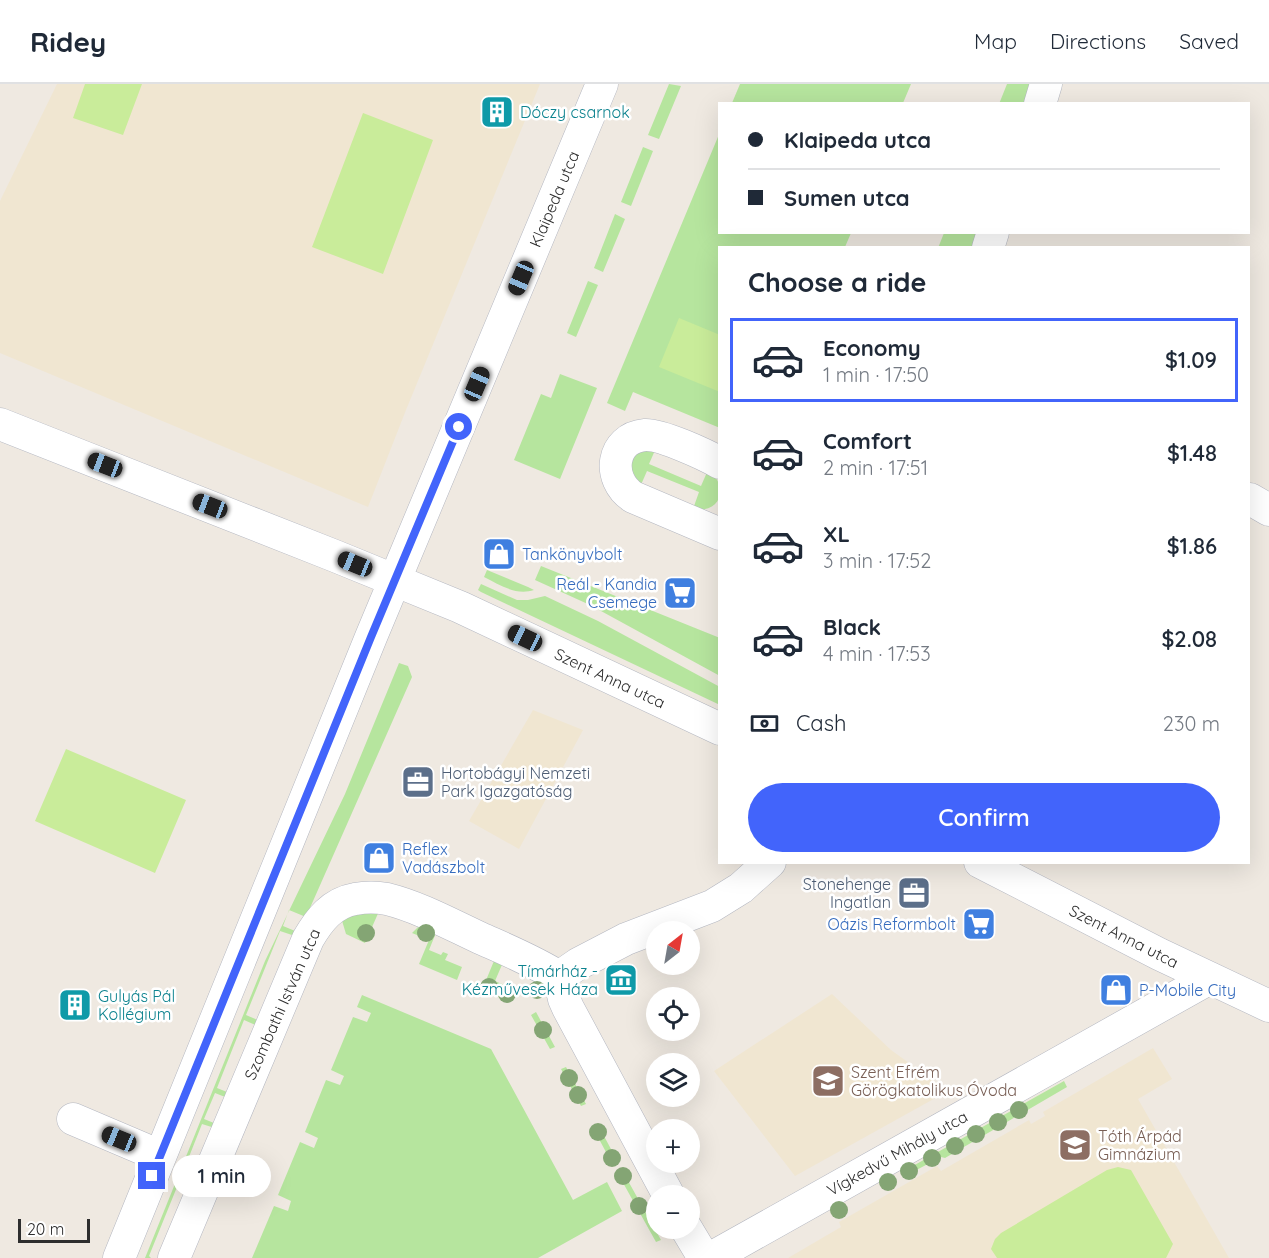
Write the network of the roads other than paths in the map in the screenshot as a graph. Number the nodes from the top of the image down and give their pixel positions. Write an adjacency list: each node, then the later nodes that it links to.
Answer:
1 (602, 84): 9 (street, Klaipeda utca)
2 (1046, 84): 3 (street)
3 (1041, 102)
4 (0, 424): 9 (street, Szent Anna utca)
5 (718, 462): 8 (street)
6 (1250, 499): 7 (street)
7 (1269, 510)
8 (718, 532)
9 (394, 580): 10 (street, Szent Anna utca); 17 (street, Klaipeda utca)
10 (718, 728)
11 (768, 864): 13 (street)
12 (984, 864): 14 (street, Szent Anna utca)
13 (559, 977): 18 (street); 21 (street, Szombathi István utca)
14 (1210, 978): 15 (street, Szent Anna utca); 23 (street, Vígkedvű Mihály utca)
15 (1269, 1006)
16 (73, 1119): 17 (street)
17 (160, 1156): 20 (street, Klaipeda utca)
18 (663, 1185)
19 (693, 1239): 22 (street)
20 (119, 1258)
21 (174, 1258)
22 (704, 1258)
23 (711, 1258)

